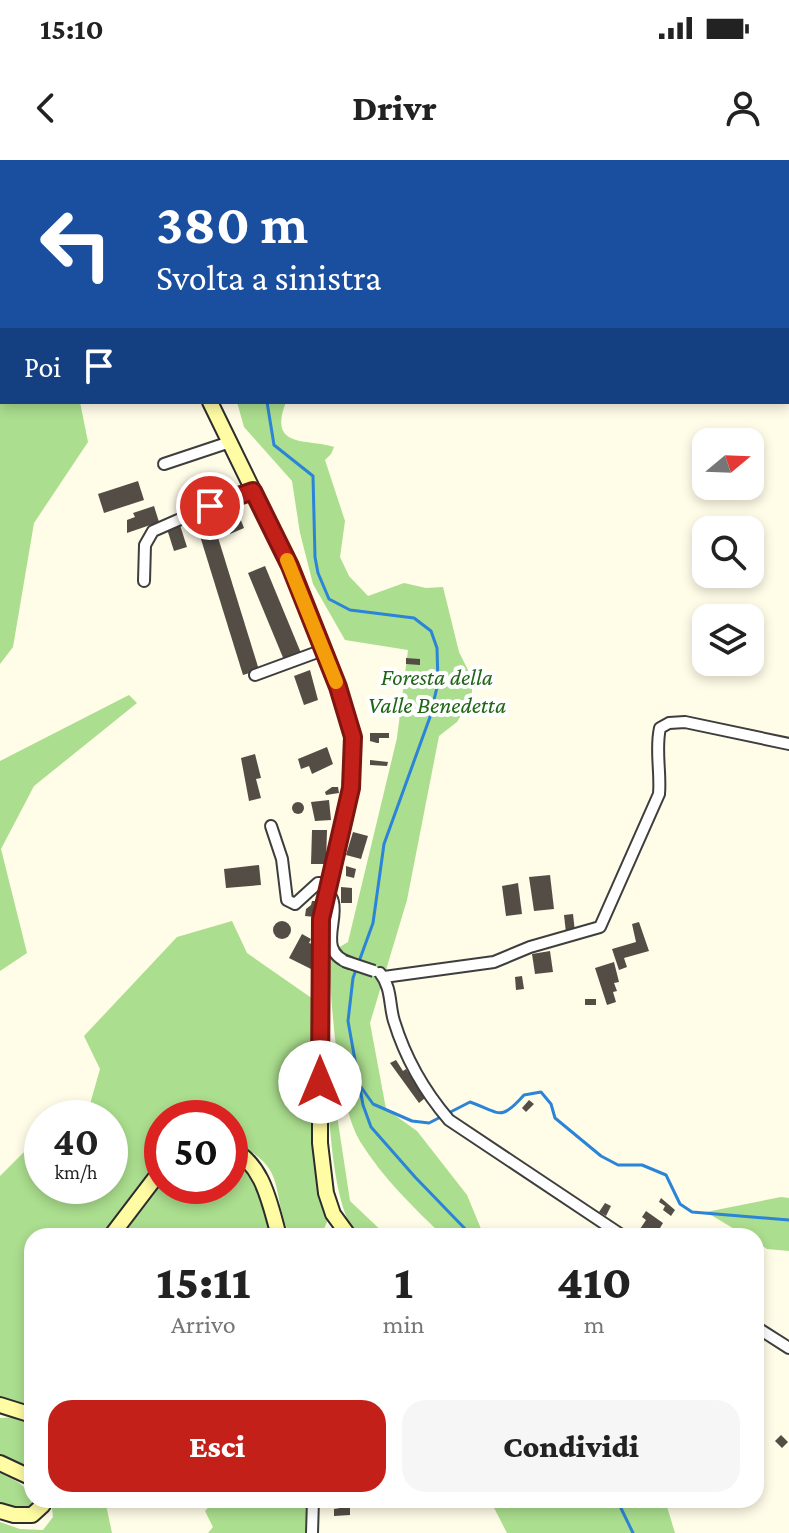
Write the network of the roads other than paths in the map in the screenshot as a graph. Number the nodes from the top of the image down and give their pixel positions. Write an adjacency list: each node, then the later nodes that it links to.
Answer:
1 (211, 404): 2 (main road)
2 (230, 442): 3 (street); 4 (main road)
3 (164, 464)
4 (253, 491): 5 (street); 6 (main road)
5 (144, 581)
6 (323, 650): 7 (street); 10 (main road)
7 (255, 675)
8 (789, 744): 11 (street)
9 (271, 826): 10 (street)
10 (328, 886): 11 (street, bridge); 16 (main road)
11 (379, 974): 17 (street)
12 (248, 1161): 15 (main road)
13 (144, 1193): 14 (main road)
14 (117, 1228)
15 (276, 1228)
16 (343, 1228)
17 (611, 1228)
18 (764, 1332): 19 (street)
19 (789, 1348)
20 (0, 1405): 21 (main road)
21 (24, 1412)
22 (0, 1463): 23 (main road)
23 (24, 1474)
24 (40, 1508): 26 (main road)
25 (313, 1508): 27 (street)
26 (0, 1511)
27 (312, 1533)

